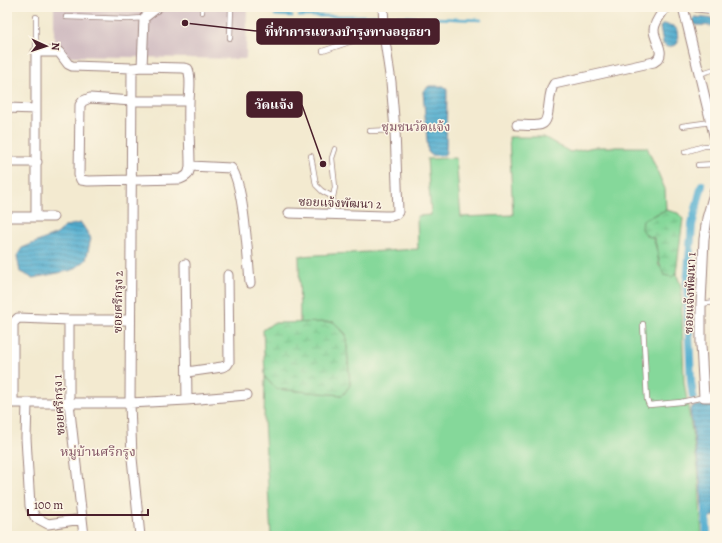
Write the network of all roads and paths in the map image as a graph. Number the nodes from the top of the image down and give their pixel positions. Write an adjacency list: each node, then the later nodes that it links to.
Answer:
1 (158, 7): 10 (street)
2 (231, 7): 11 (lane)
3 (383, 7): 12 (street, ซอยแจ้งพัฒนา 2)
4 (666, 7): 24 (street)
5 (683, 7): 18 (street)
6 (697, 7): 7 (street)
7 (715, 9)
8 (36, 17): 14 (lane)
9 (66, 17): 10 (lane)
10 (144, 18): 15 (street)
11 (230, 38)
12 (384, 41): 13 (lane); 26 (street, ซอยแจ้งพัฒนา 2)
13 (323, 51)
14 (36, 52): 16 (street); 22 (street)
15 (142, 67): 16 (street); 20 (street)
16 (132, 68): 19 (street, ซอยศรีกรุง 2)
17 (715, 69): 18 (lane)
18 (699, 74): 23 (street)
19 (132, 101): 20 (street); 38 (street, ซอยศรีกรุง 2); 38 (street)
20 (189, 101): 37 (street)
21 (7, 108): 22 (street)
22 (36, 109): 34 (street)
23 (711, 122): 25 (lane); 28 (street)
24 (517, 125)
25 (682, 126)
26 (395, 130): 27 (lane); 42 (street, ซอยแจ้งพัฒนา 2)
27 (370, 131)
28 (715, 139)
29 (715, 146): 31 (lane)
30 (335, 149): 40 (lane)
31 (684, 152)
32 (311, 156): 40 (lane)
33 (7, 162): 34 (street)
34 (37, 162): 43 (street)
35 (715, 164): 36 (lane)
36 (698, 165)
37 (190, 166): 38 (street); 48 (street)
38 (132, 180): 52 (street, ซอยศรีกรุง 2)
39 (715, 190): 50 (street, ซอยแจ้งพัฒนา 1)
40 (333, 197): 42 (lane)
41 (288, 213): 42 (street, ซอยแจ้งพัฒนา 2)
42 (332, 214)
43 (36, 217): 44 (street); 45 (street)
44 (53, 217)
45 (7, 218)
46 (185, 264): 54 (street)
47 (228, 275): 54 (street)
48 (250, 283)
49 (715, 302): 50 (lane)
50 (701, 304): 56 (street, ซอยแจ้งพัฒนา 1)
51 (69, 320): 52 (street); 59 (street); 61 (street, ซอยศรีกรุง 1)
52 (130, 320): 62 (street, ซอยศรีกรุง 2)
53 (643, 324): 56 (lane)
54 (187, 372): 58 (street)
55 (246, 394): 58 (street)
56 (704, 396): 57 (street)
57 (715, 397)
58 (187, 400): 62 (street)
59 (10, 403): 60 (street)
60 (27, 403): 61 (street); 63 (street)
61 (70, 403): 62 (street); 63 (street, ซอยศรีกรุง 1)
62 (130, 403): 65 (street, ซอยศรีกรุง 2)
63 (82, 519): 64 (street, ซอยศรีกรุง 1)
64 (84, 536)
65 (140, 536)

